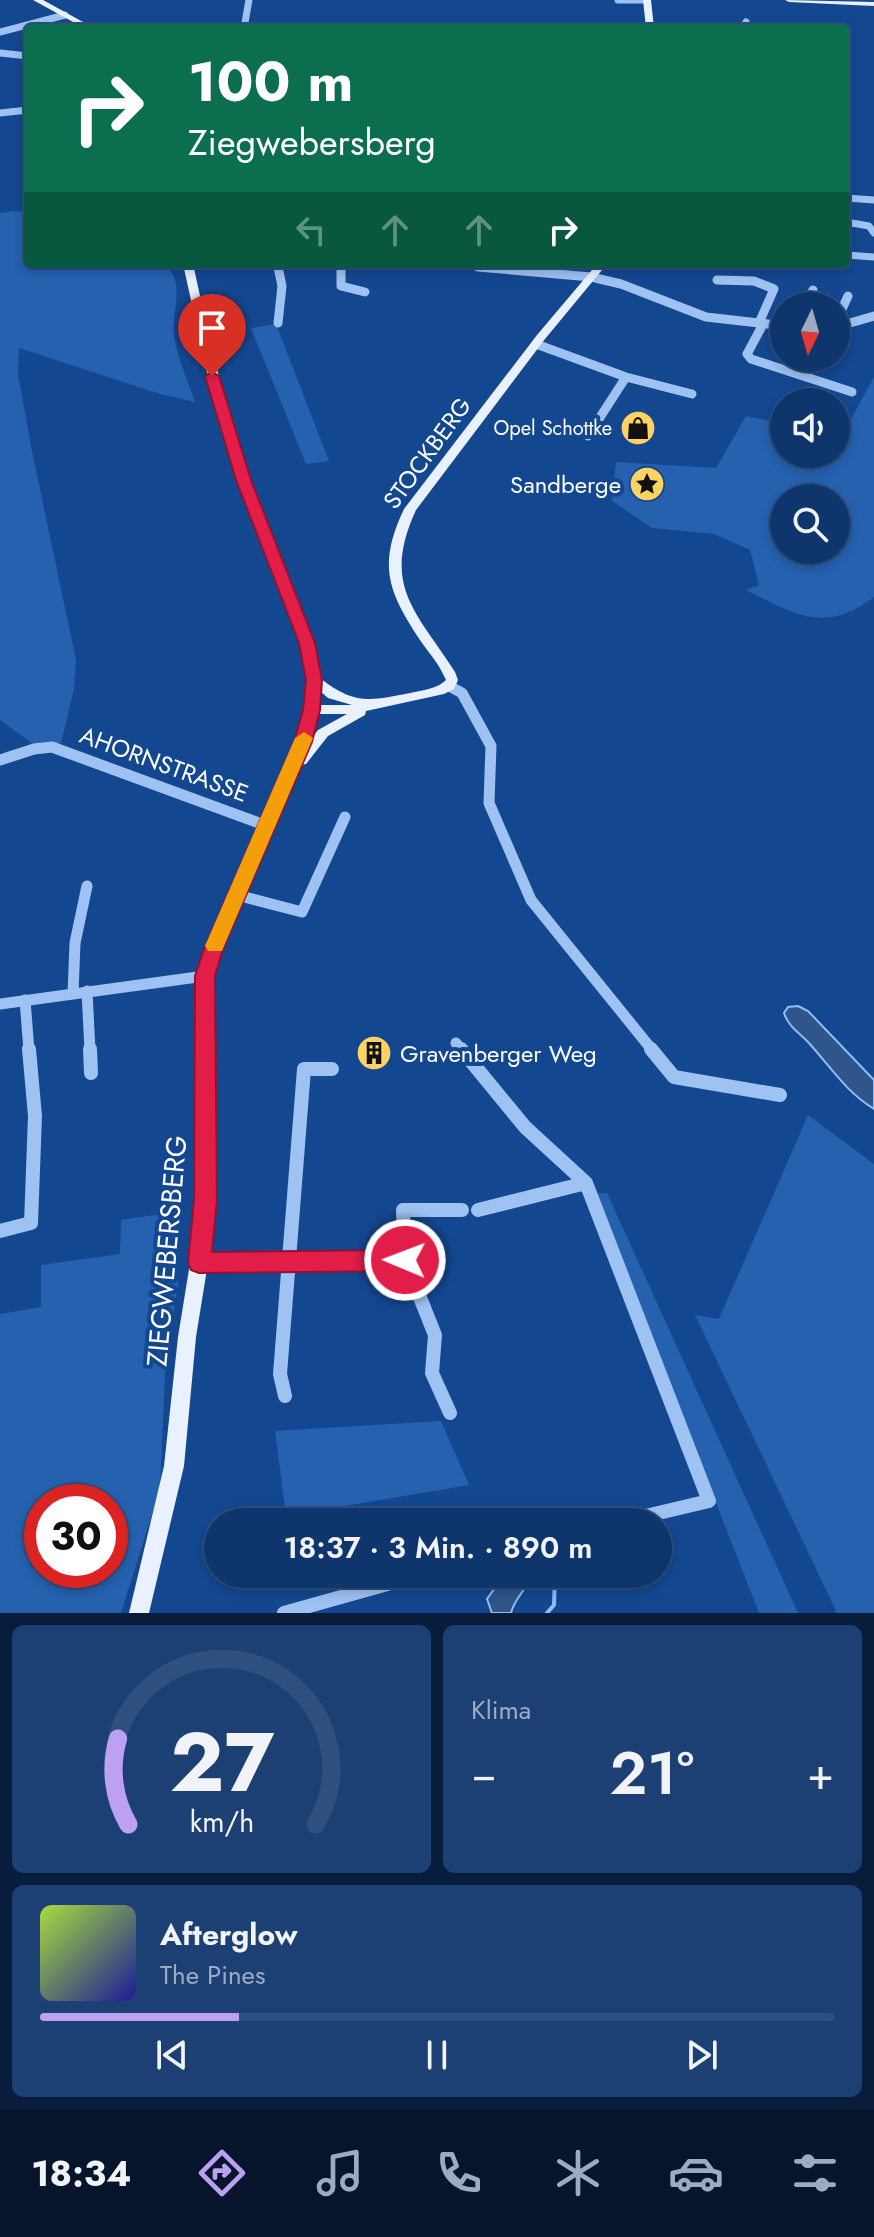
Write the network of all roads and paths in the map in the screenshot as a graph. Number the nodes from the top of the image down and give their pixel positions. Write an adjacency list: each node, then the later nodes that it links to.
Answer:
1 (37, 0): 7 (main road)
2 (249, 0): 10 (street)
3 (618, 0): 4 (street)
4 (647, 0): 11 (main road)
5 (789, 0): 6 (main road)
6 (874, 4)
7 (65, 15): 8 (street); 9 (main road)
8 (31, 24)
9 (82, 24)
10 (245, 24)
11 (650, 24)
12 (24, 26): 13 (street)
13 (0, 32)
14 (0, 53): 15 (street)
15 (24, 56)
16 (24, 110): 17 (street)
17 (0, 113)
18 (850, 198): 19 (street)
19 (874, 200)
20 (850, 223): 21 (street)
21 (874, 233)
22 (850, 255): 23 (street)
23 (872, 257)
24 (189, 268): 42 (main road, ZIEGWEBERSBERG)
25 (279, 268): 34 (street)
26 (341, 268): 31 (street)
27 (494, 268): 29 (street)
28 (599, 268): 29 (main road, STOCKBERG)
29 (591, 277): 35 (street); 37 (main road, STOCKBERG)
30 (717, 280): 35 (street)
31 (365, 292)
32 (874, 316): 33 (street)
33 (850, 321)
34 (278, 323)
35 (759, 323): 36 (street); 39 (street)
36 (770, 324)
37 (536, 344): 38 (street); 43 (main road, STOCKBERG)
38 (626, 377): 40 (street); 41 (street)
39 (852, 392)
40 (692, 394)
41 (588, 436)
42 (314, 680): 44 (main road); 45 (main road, ZIEGWEBERSBERG)
43 (444, 688): 44 (main road); 60 (street)
44 (375, 705): 45 (main road); 47 (main road)
45 (312, 710): 47 (main road, ZIEGWEBERSBERG)
46 (0, 760): 49 (street, AHORNSTRASSE)
47 (288, 777): 49 (main road, ZIEGWEBERSBERG)
48 (345, 817): 51 (street)
49 (267, 826): 51 (main road, ZIEGWEBERSBERG)
50 (87, 886): 54 (street)
51 (237, 895): 52 (main road, ZIEGWEBERSBERG)
52 (205, 976): 53 (street); 67 (main road, ZIEGWEBERSBERG)
53 (87, 991): 54 (street); 59 (street)
54 (73, 993): 55 (street)
55 (25, 1000): 56 (street); 64 (street)
56 (0, 1004)
57 (456, 1043): 61 (street)
58 (332, 1069): 66 (street)
59 (91, 1073)
60 (780, 1095)
61 (586, 1183): 63 (street); 70 (street)
62 (462, 1210): 65 (street)
63 (478, 1210)
64 (0, 1231)
65 (405, 1260): 66 (street); 69 (street)
66 (288, 1262): 67 (street); 68 (street)
67 (199, 1263): 72 (main road, ZIEGWEBERSBERG)
68 (285, 1396)
69 (450, 1413)
70 (672, 1510)
71 (373, 1588): 73 (street)
72 (139, 1613)
73 (284, 1613)

